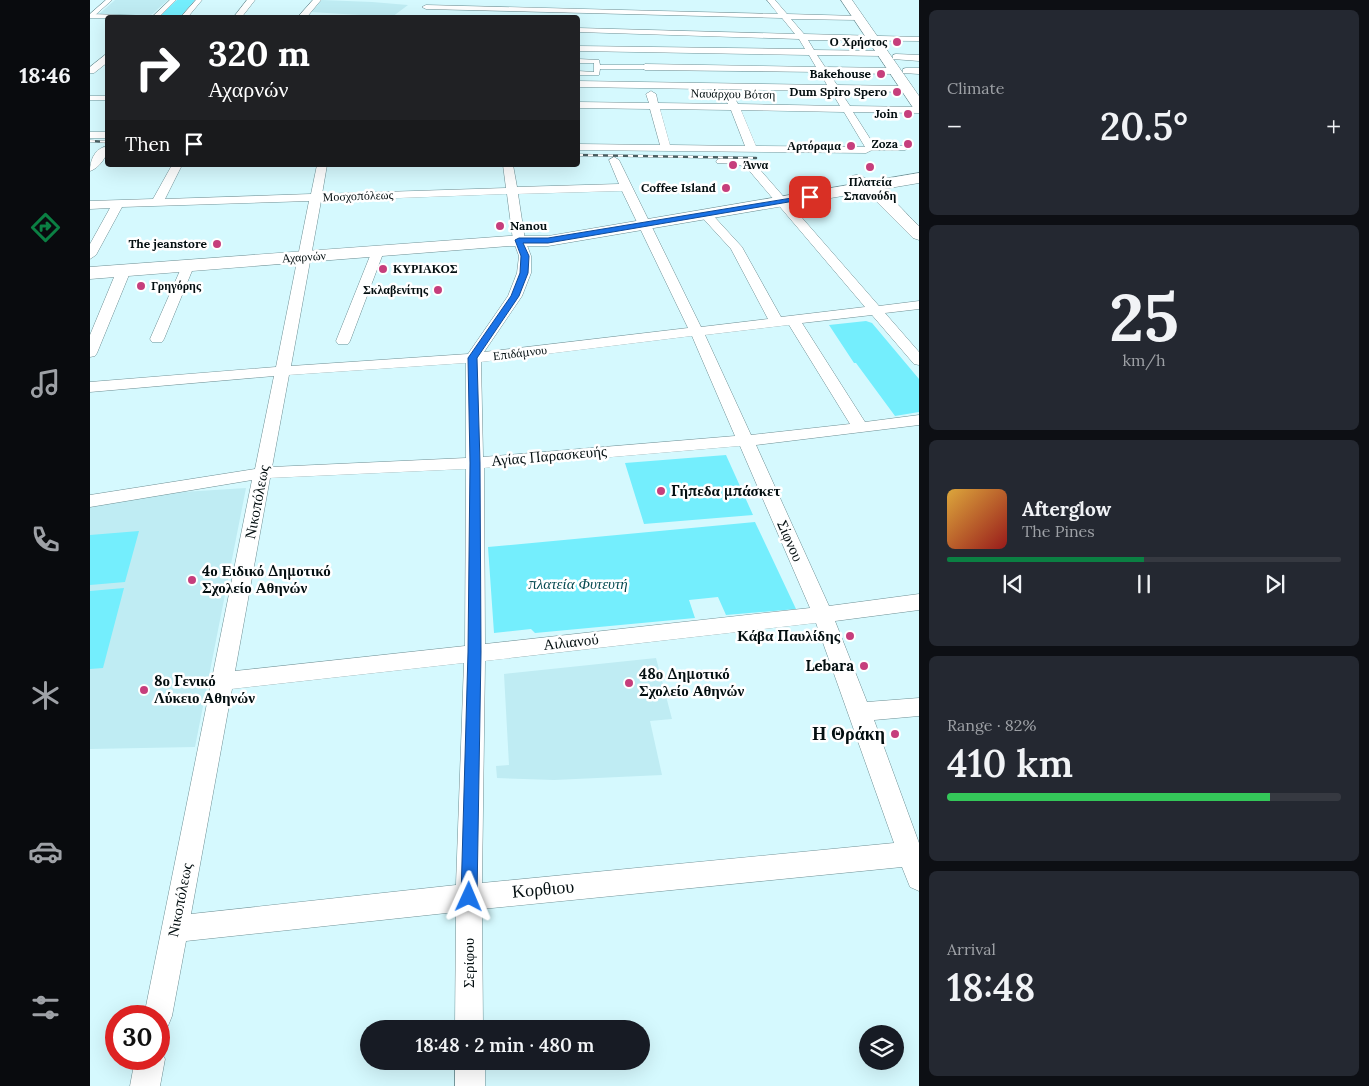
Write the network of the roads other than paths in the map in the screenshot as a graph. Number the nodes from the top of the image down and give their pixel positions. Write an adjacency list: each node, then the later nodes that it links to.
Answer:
1 (108, 0): 18 (street)
2 (173, 0): 14 (street)
3 (199, 0): 15 (street)
4 (251, 0): 16 (street)
5 (317, 0): 17 (street)
6 (555, 0): 13 (street)
7 (634, 0): 12 (street)
8 (771, 0): 20 (street)
9 (846, 0): 21 (main road)
10 (854, 0): 26 (main road)
11 (426, 6): 13 (street)
12 (635, 12): 13 (street); 22 (street); 24 (street)
13 (549, 14)
14 (156, 15)
15 (186, 15)
16 (239, 15)
17 (304, 15)
18 (90, 16): 19 (street)
19 (105, 16)
20 (784, 16): 21 (street); 22 (street); 25 (street)
21 (858, 18): 26 (main road)
22 (702, 21): 24 (street); 25 (street); 30 (street)
23 (580, 30): 24 (street)
24 (638, 32): 29 (street)
25 (802, 37): 26 (street); 31 (street)
26 (877, 39): 27 (street); 32 (main road); 39 (main road)
27 (919, 39)
28 (580, 49): 29 (street)
29 (642, 50): 30 (street); 37 (street)
30 (712, 51): 31 (street); 38 (street)
31 (811, 52): 32 (street); 40 (street)
32 (882, 53): 39 (main road)
33 (919, 58): 39 (street)
34 (105, 59): 41 (street)
35 (580, 61): 36 (street)
36 (597, 67): 37 (street); 43 (street)
37 (645, 67): 38 (street); 45 (street)
38 (718, 68): 40 (street); 46 (street)
39 (904, 68): 40 (street); 48 (main road)
40 (822, 70): 47 (street)
41 (91, 71): 42 (street)
42 (105, 72)
43 (580, 73)
44 (580, 84): 45 (street)
45 (648, 85): 46 (street); 52 (street)
46 (726, 86): 47 (street); 53 (street)
47 (833, 88): 48 (street); 54 (street)
48 (913, 89): 55 (main road)
49 (90, 98): 50 (street)
50 (105, 98)
51 (580, 105): 52 (street, Ναυάρχου Βότση)
52 (654, 106): 53 (street, Ναυάρχου Βότση); 59 (street)
53 (734, 106): 54 (street, Ναυάρχου Βότση); 63 (street)
54 (846, 108): 55 (street, Ναυάρχου Βότση); 60 (street)
55 (919, 108)
56 (90, 135): 57 (street)
57 (105, 136)
58 (580, 147): 59 (street)
59 (666, 148): 63 (street)
60 (871, 148): 61 (street); 63 (street)
61 (905, 148)
62 (90, 149): 64 (street)
63 (752, 149)
64 (105, 150)
65 (105, 151): 71 (street)
66 (614, 160): 75 (street, Σίφνου)
67 (710, 161): 77 (street)
68 (176, 167): 79 (street)
69 (322, 167): 78 (street, Νικοπόλεως)
70 (508, 167): 76 (street)
71 (90, 168)
72 (919, 169): 74 (main road, Αχαρνών)
73 (919, 178): 74 (main road, Αχαρνών)
74 (863, 183): 77 (main road, Αχαρνών); 84 (street)
75 (626, 187): 76 (street, Μοσχοπόλεως); 83 (street, Σίφνου)
76 (512, 191): 78 (street, Μοσχοπόλεως); 85 (street)
77 (779, 197): 82 (main road, Αχαρνών); 83 (main road, Αχαρνών); 93 (street)
78 (316, 198): 79 (street, Μοσχοπόλεως); 88 (street, Νικοπόλεως)
79 (157, 203): 80 (street, Μοσχοπόλεως)
80 (118, 204): 81 (street, Μοσχοπόλεως); 87 (street)
81 (90, 205)
82 (705, 214): 83 (main road, Αχαρνών); 95 (street)
83 (642, 220): 85 (main road, Αχαρνών); 96 (street, Σίφνου)
84 (919, 234)
85 (519, 240): 86 (main road, Αχαρνών); 100 (street)
86 (378, 251): 88 (main road, Αχαρνών); 98 (street)
87 (90, 255)
88 (304, 257): 89 (main road, Αχαρνών); 102 (street, Νικοπόλεως)
89 (188, 266): 90 (main road, Αχαρνών); 97 (street)
90 (124, 270): 91 (main road, Αχαρνών); 99 (street)
91 (90, 273)
92 (919, 305): 93 (street, Επιδάμνου)
93 (876, 310): 94 (street, Επιδάμνου); 101 (street)
94 (793, 320): 95 (street, Επιδάμνου); 105 (street)
95 (777, 322): 96 (street, Επιδάμνου)
96 (697, 332): 100 (street, Επιδάμνου); 106 (street, Σίφνου)
97 (157, 339)
98 (343, 341)
99 (90, 352)
100 (473, 358): 102 (street, Επιδάμνου); 107 (street, Σερίφου)
101 (919, 361)
102 (282, 371): 103 (street, Επιδάμνου); 108 (street, Νικοπόλεως)
103 (90, 386)
104 (919, 420): 105 (street, Αγίας Παρασκευής)
105 (861, 428): 106 (street, Αγίας Παρασκευής)
106 (746, 440): 107 (street, Αγίας Παρασκευής); 111 (street, Σίφνου)
107 (475, 463): 108 (street, Αγίας Παρασκευής); 112 (street, Σερίφου)
108 (263, 473): 109 (street, Αγίας Παρασκευής); 113 (street, Νικοπόλεως)
109 (90, 501)
110 (919, 602): 111 (street, Αιλιανού)
111 (823, 615): 112 (street, Αιλιανού); 115 (street, Σίφνου)
112 (475, 652): 113 (street, Αιλιανού); 117 (street, Σερίφου)
113 (223, 681): 118 (street, Νικοπόλεως)
114 (919, 707): 115 (street)
115 (860, 712): 116 (street, Σίφνου)
116 (915, 866): 117 (street, Κορθιου)
117 (469, 897): 118 (street, Κορθιου); 120 (street, Σερίφου)
118 (175, 929): 119 (street, Νικοπόλεως)
119 (160, 1005)
120 (470, 1020)
121 (148, 1070): 123 (street)
122 (470, 1070): 124 (street)
123 (145, 1086)
124 (470, 1086)

